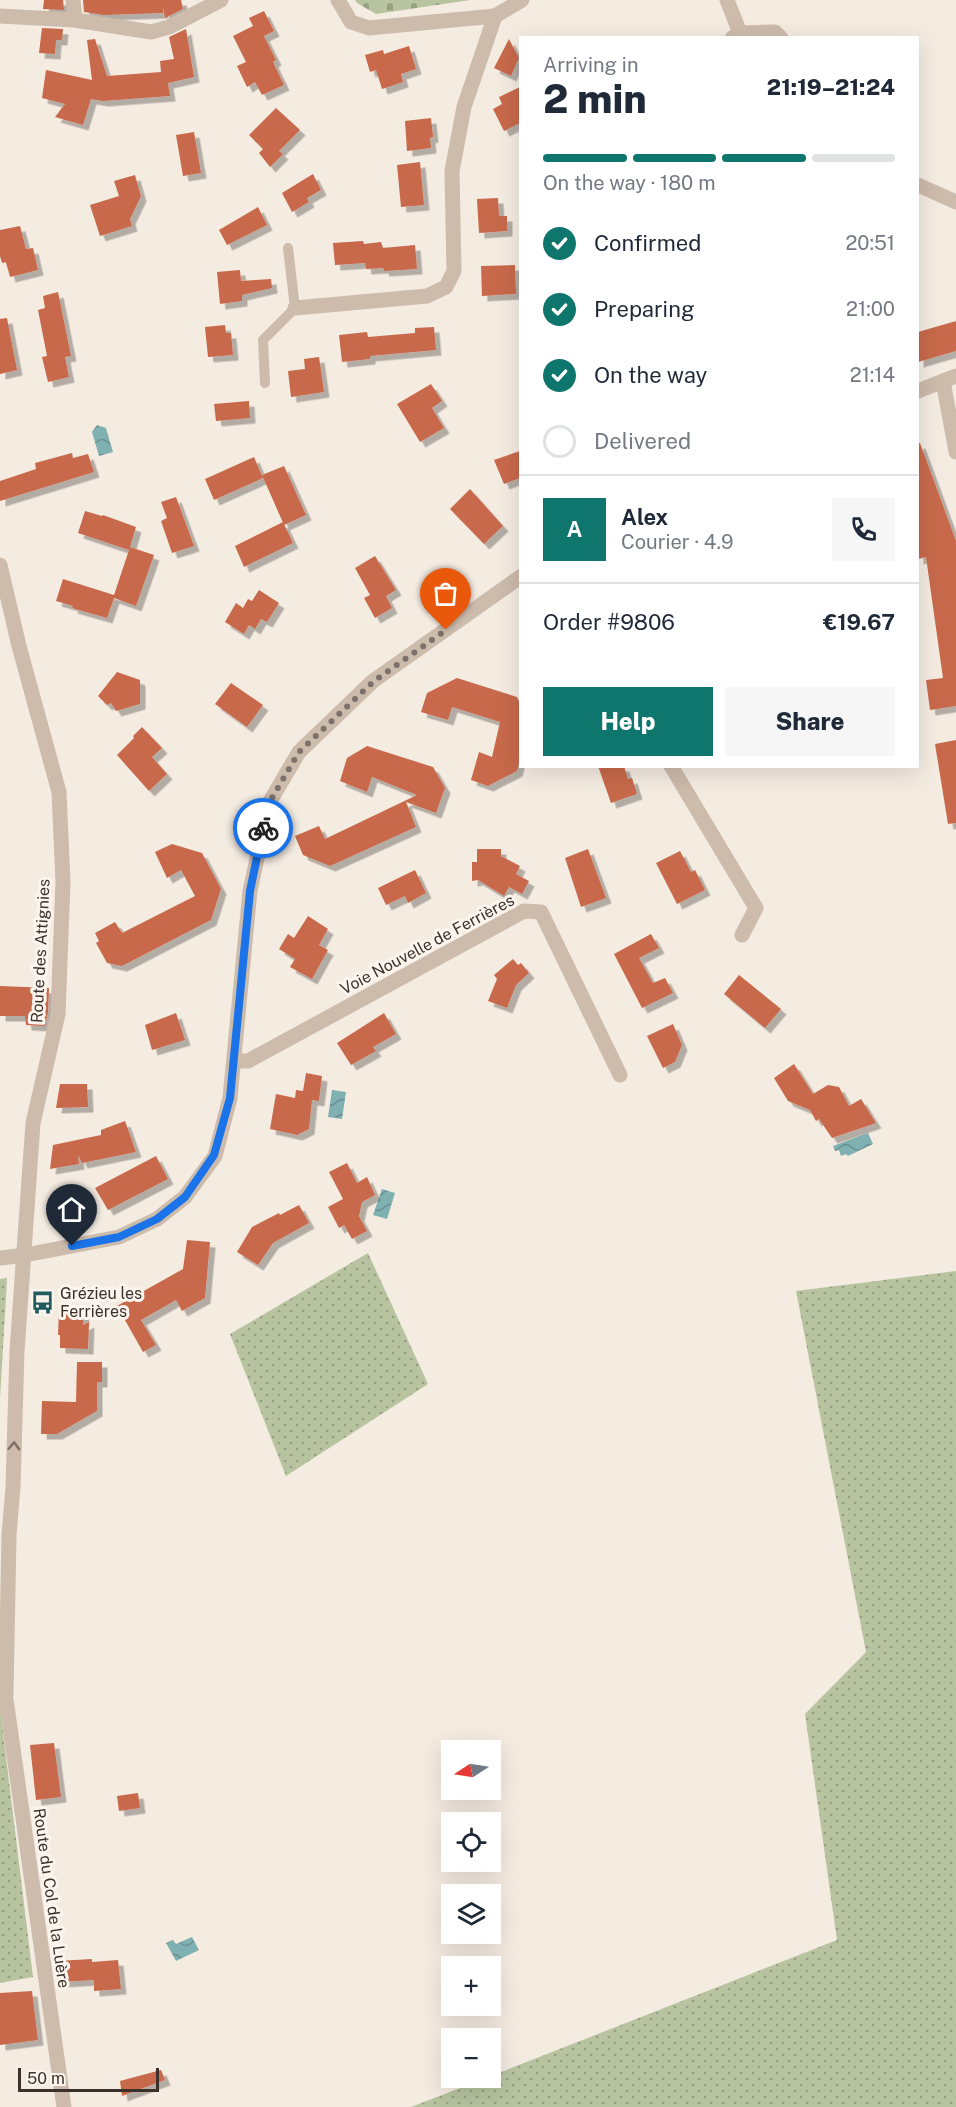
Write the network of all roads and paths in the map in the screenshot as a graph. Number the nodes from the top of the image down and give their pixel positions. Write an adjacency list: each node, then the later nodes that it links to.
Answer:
1 (73, 0): 8 (street)
2 (221, 0): 8 (street)
3 (339, 0): 7 (street)
4 (522, 0): 7 (street)
5 (727, 0): 9 (street)
6 (0, 16): 8 (street)
7 (495, 16): 14 (street)
8 (75, 20)
9 (736, 35): 10 (street)
10 (779, 36)
11 (919, 186): 12 (street)
12 (956, 202)
13 (288, 248): 14 (lane)
14 (295, 308): 16 (lane)
15 (949, 379): 17 (street); 18 (street)
16 (265, 383)
17 (919, 390)
18 (956, 452)
19 (0, 565): 25 (street, Route des Attignies)
20 (519, 578): 23 (street)
21 (672, 768): 22 (street)
22 (742, 935)
23 (234, 1060): 24 (street, Voie Nouvelle de Ferrières); 25 (street)
24 (620, 1075)
25 (25, 1256): 26 (street); 27 (street, Route des Attignies, one-way to 25)
26 (0, 1258)
27 (13, 1487): 28 (street); 30 (street, Route des Attignies)
28 (0, 1499)
29 (0, 1653): 30 (street)
30 (6, 1694): 31 (street, Route du Col de la Luère)
31 (64, 2107)

